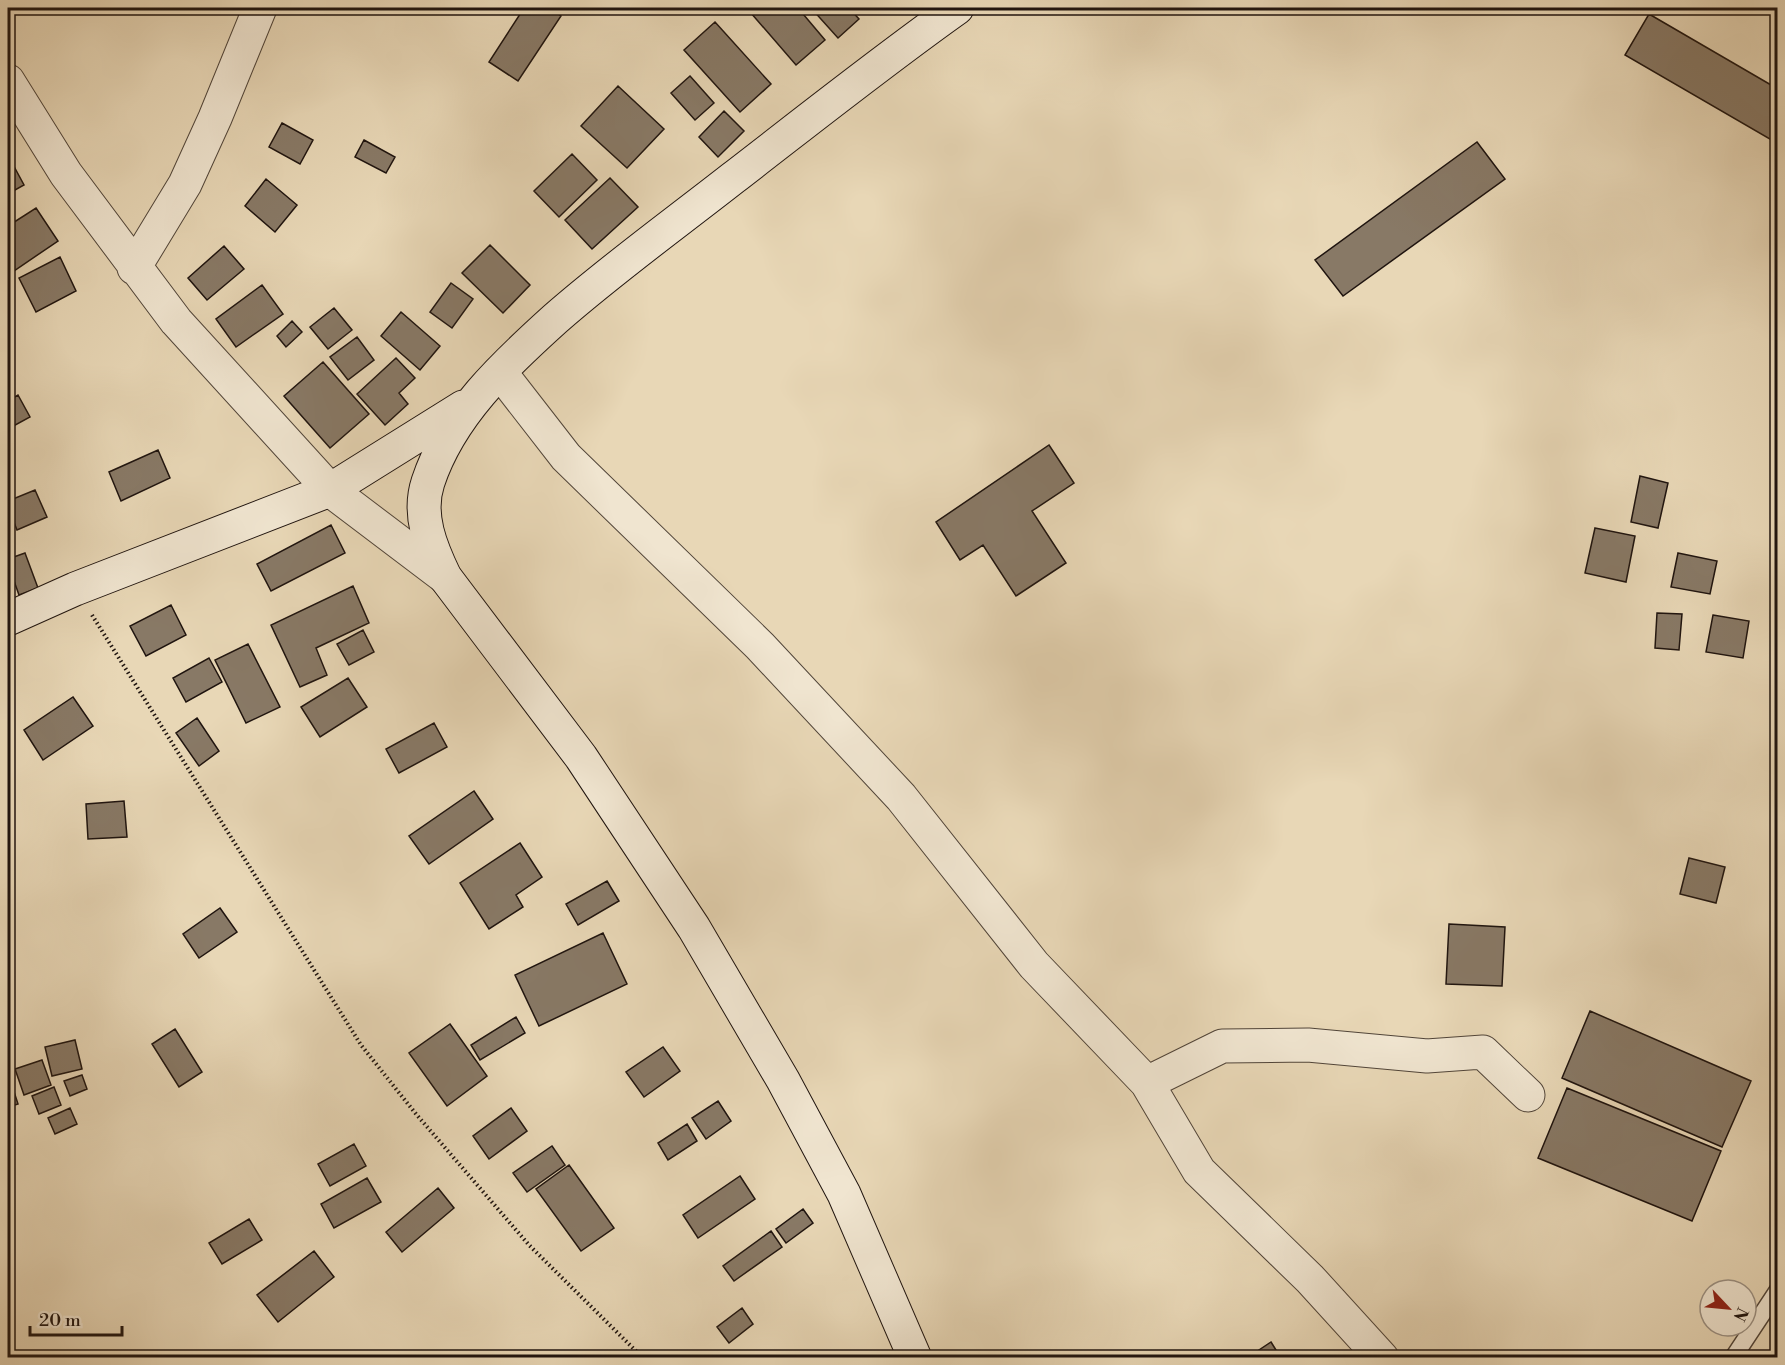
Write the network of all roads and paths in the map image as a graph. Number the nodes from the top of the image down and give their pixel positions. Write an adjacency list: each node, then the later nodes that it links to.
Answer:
1 (260, 8): 4 (street)
2 (957, 8): 5 (street)
3 (8, 81): 4 (street)
4 (135, 268): 7 (street)
5 (500, 372): 6 (street); 11 (street)
6 (473, 401): 7 (street); 8 (street)
7 (330, 490): 8 (street); 9 (street)
8 (446, 577): 15 (street)
9 (75, 589): 10 (street); 14 (path)
10 (8, 619)
11 (1147, 1083): 12 (street); 16 (street)
12 (1528, 1095)
13 (1778, 1290): 17 (lane)
14 (644, 1358)
15 (915, 1358)
16 (1382, 1358)
17 (1733, 1358)

